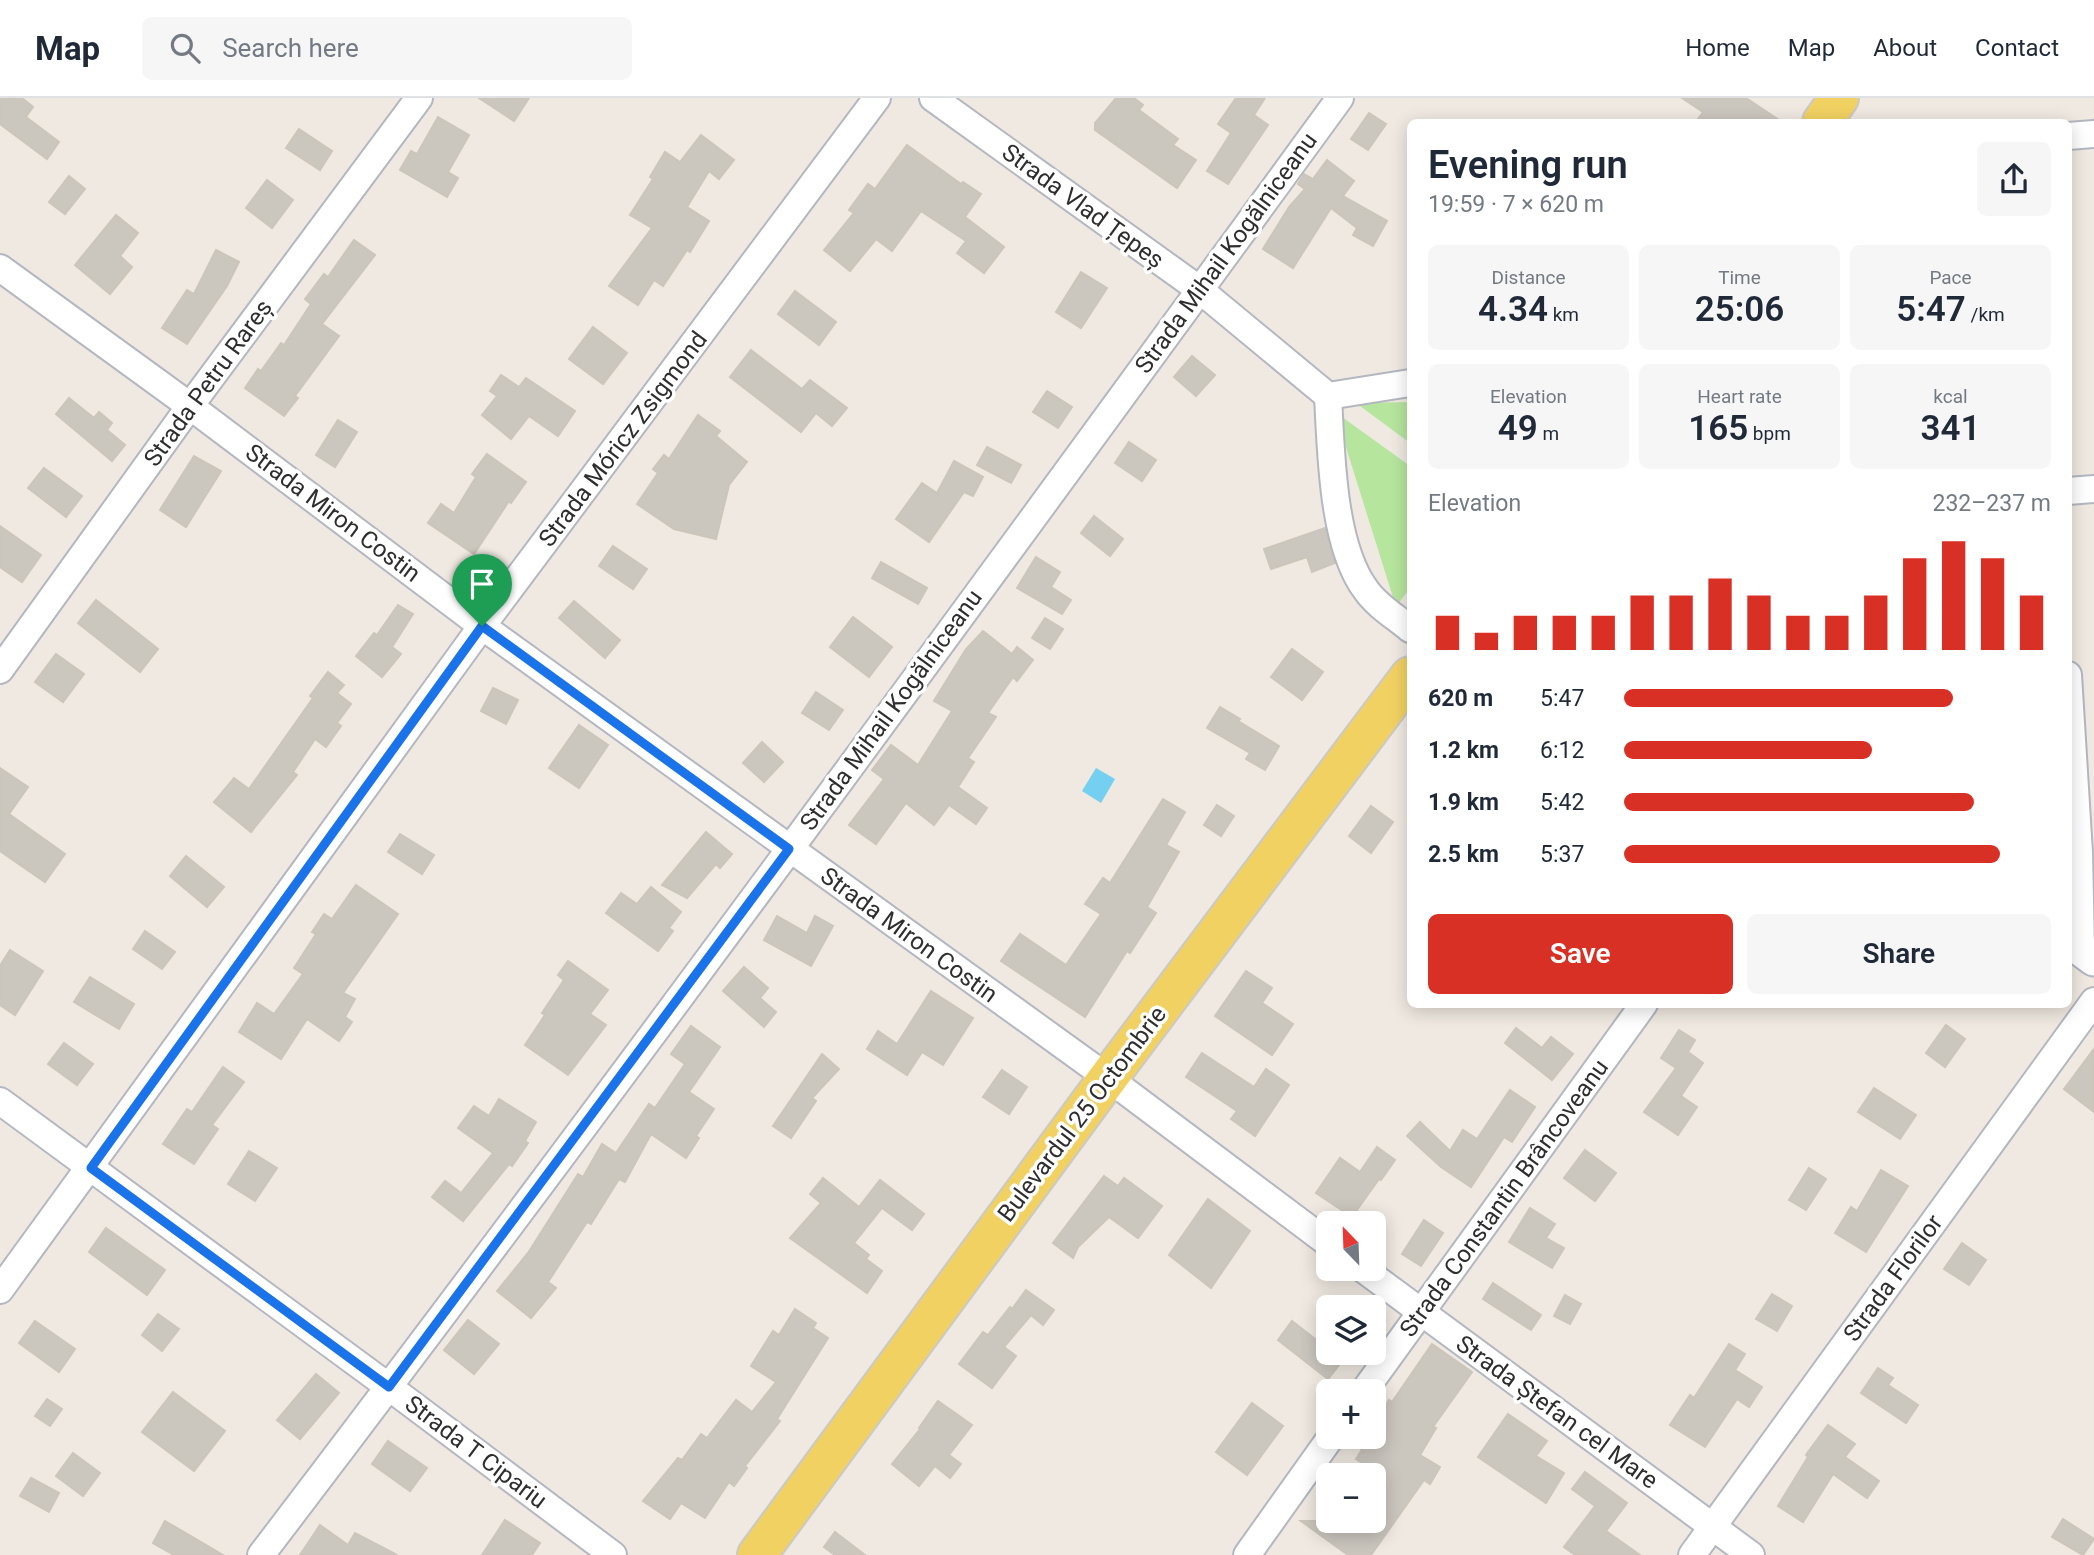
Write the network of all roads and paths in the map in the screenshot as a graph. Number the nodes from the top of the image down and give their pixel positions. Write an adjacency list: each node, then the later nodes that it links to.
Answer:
1 (419, 98): 13 (street, Strada Petru Rareș)
2 (877, 98): 16 (street, Strada Móricz Zsigmond)
3 (933, 98): 10 (street, Strada Vlad Țepeș)
4 (1340, 98): 10 (street, Strada Mihail Kogălniceanu)
5 (1839, 98): 6 (main road)
6 (1824, 119)
7 (2094, 135): 8 (street)
8 (2072, 136)
9 (0, 268): 13 (street, Strada Miron Costin)
10 (1200, 290): 12 (street, Strada Vlad Țepeș); 21 (street, Strada Mihail Kogălniceanu)
11 (1407, 383): 12 (street)
12 (1328, 396): 17 (street)
13 (190, 406): 16 (street, Strada Miron Costin); 18 (street, Strada Petru Rareș)
14 (2094, 489): 15 (street)
15 (2072, 491)
16 (482, 626): 21 (street, Strada Miron Costin); 28 (street, Strada Móricz Zsigmond)
17 (1407, 626)
18 (0, 670)
19 (1407, 680): 26 (main road, Bulevardul 25 Octombrie)
20 (2072, 730): 22 (street)
21 (789, 849): 26 (street, Strada Miron Costin); 34 (street, Strada Mihail Kogălniceanu)
22 (2081, 853): 23 (street)
23 (2081, 949)
24 (2094, 1001): 36 (street, Strada Florilor)
25 (1641, 1008): 32 (street, Strada Constantin Brâncoveanu)
26 (1108, 1078): 29 (street); 39 (main road, Bulevardul 25 Octombrie)
27 (0, 1101): 28 (street, Strada T Cipariu)
28 (91, 1168): 31 (street, Strada Móricz Zsigmond); 34 (street, Strada T Cipariu)
29 (1316, 1234)
30 (1379, 1281): 32 (street, Strada Ștefan cel Mare)
31 (0, 1290)
32 (1421, 1312): 33 (street, Strada Constantin Brâncoveanu); 36 (street, Strada Ștefan cel Mare)
33 (1373, 1379)
34 (389, 1387): 37 (street, Strada Mihail Kogălniceanu); 38 (street, Strada T Cipariu)
35 (1323, 1449): 40 (street)
36 (1713, 1527): 41 (street, Strada Florilor); 42 (street, Strada Ștefan cel Mare)
37 (261, 1555)
38 (612, 1555)
39 (757, 1555)
40 (1247, 1555)
41 (1692, 1555)
42 (1751, 1555)

